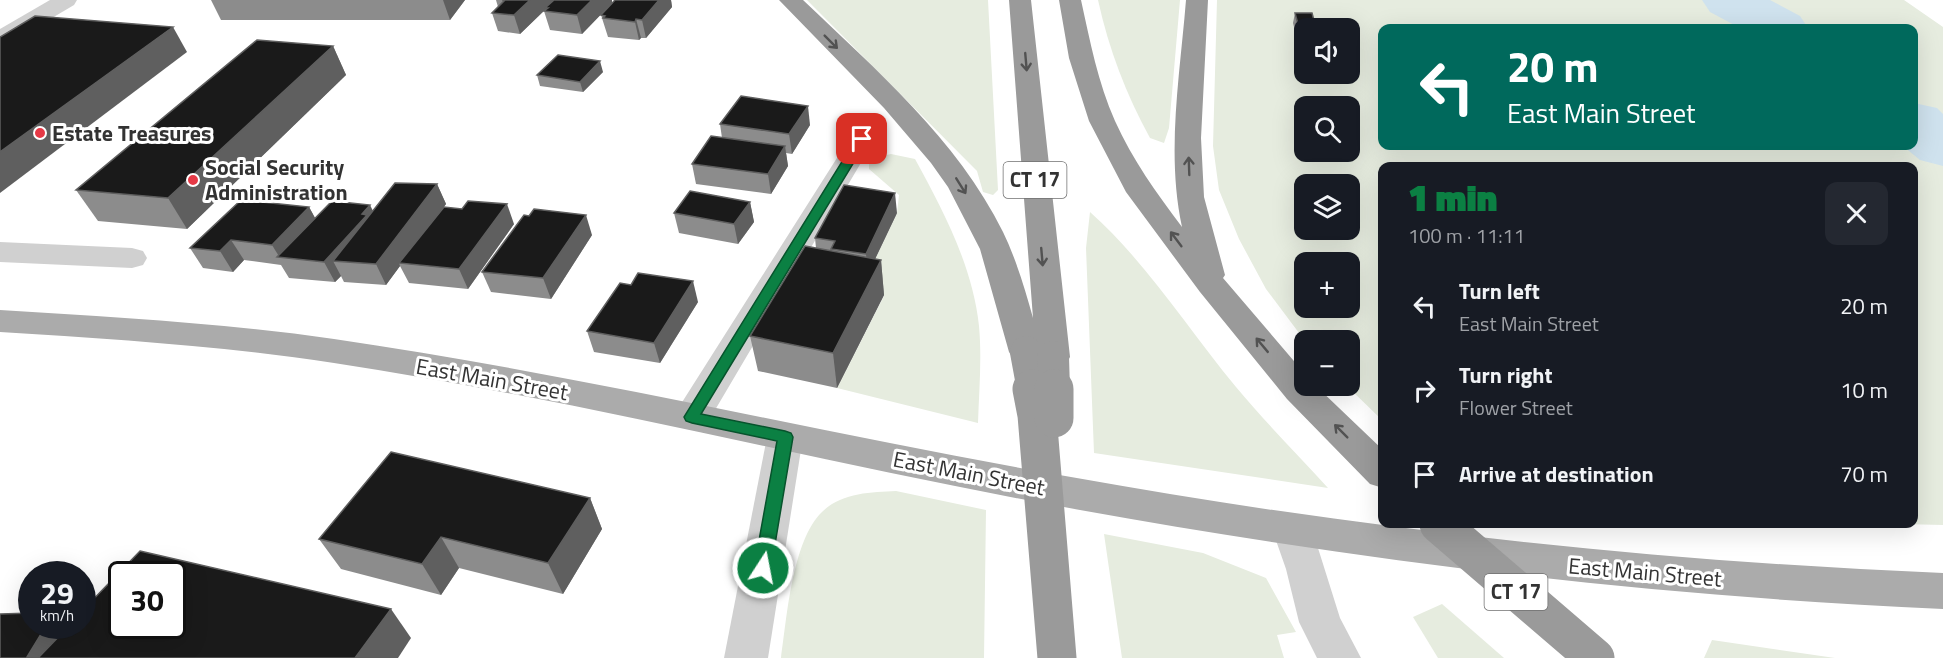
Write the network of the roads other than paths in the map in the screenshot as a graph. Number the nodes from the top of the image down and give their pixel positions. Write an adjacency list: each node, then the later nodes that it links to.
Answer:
1 (66, 0): 6 (street)
2 (790, 0): 12 (highway, one-way to 12)
3 (1197, 0): 10 (highway, one-way to 3)
4 (1021, 2): 12 (highway, CT 17, one-way to 12)
5 (1071, 2): 10 (highway, one-way to 5)
6 (0, 39)
7 (862, 139): 13 (street)
8 (0, 252): 9 (street)
9 (132, 258)
10 (1211, 285): 15 (highway, one-way to 10)
11 (0, 321): 13 (main road, East Main Street)
12 (1039, 354): 20 (highway, CT 17, bridge)
13 (692, 417): 14 (main road, East Main Street)
14 (785, 437): 17 (main road, East Main Street); 19 (street)
15 (1378, 467)
16 (1443, 528): 22 (highway, CT 17, bridge)
17 (1292, 529): 18 (main road, East Main Street); 21 (street)
18 (1943, 591)
19 (746, 658)
20 (1058, 658)
21 (1339, 658)
22 (1595, 658)

